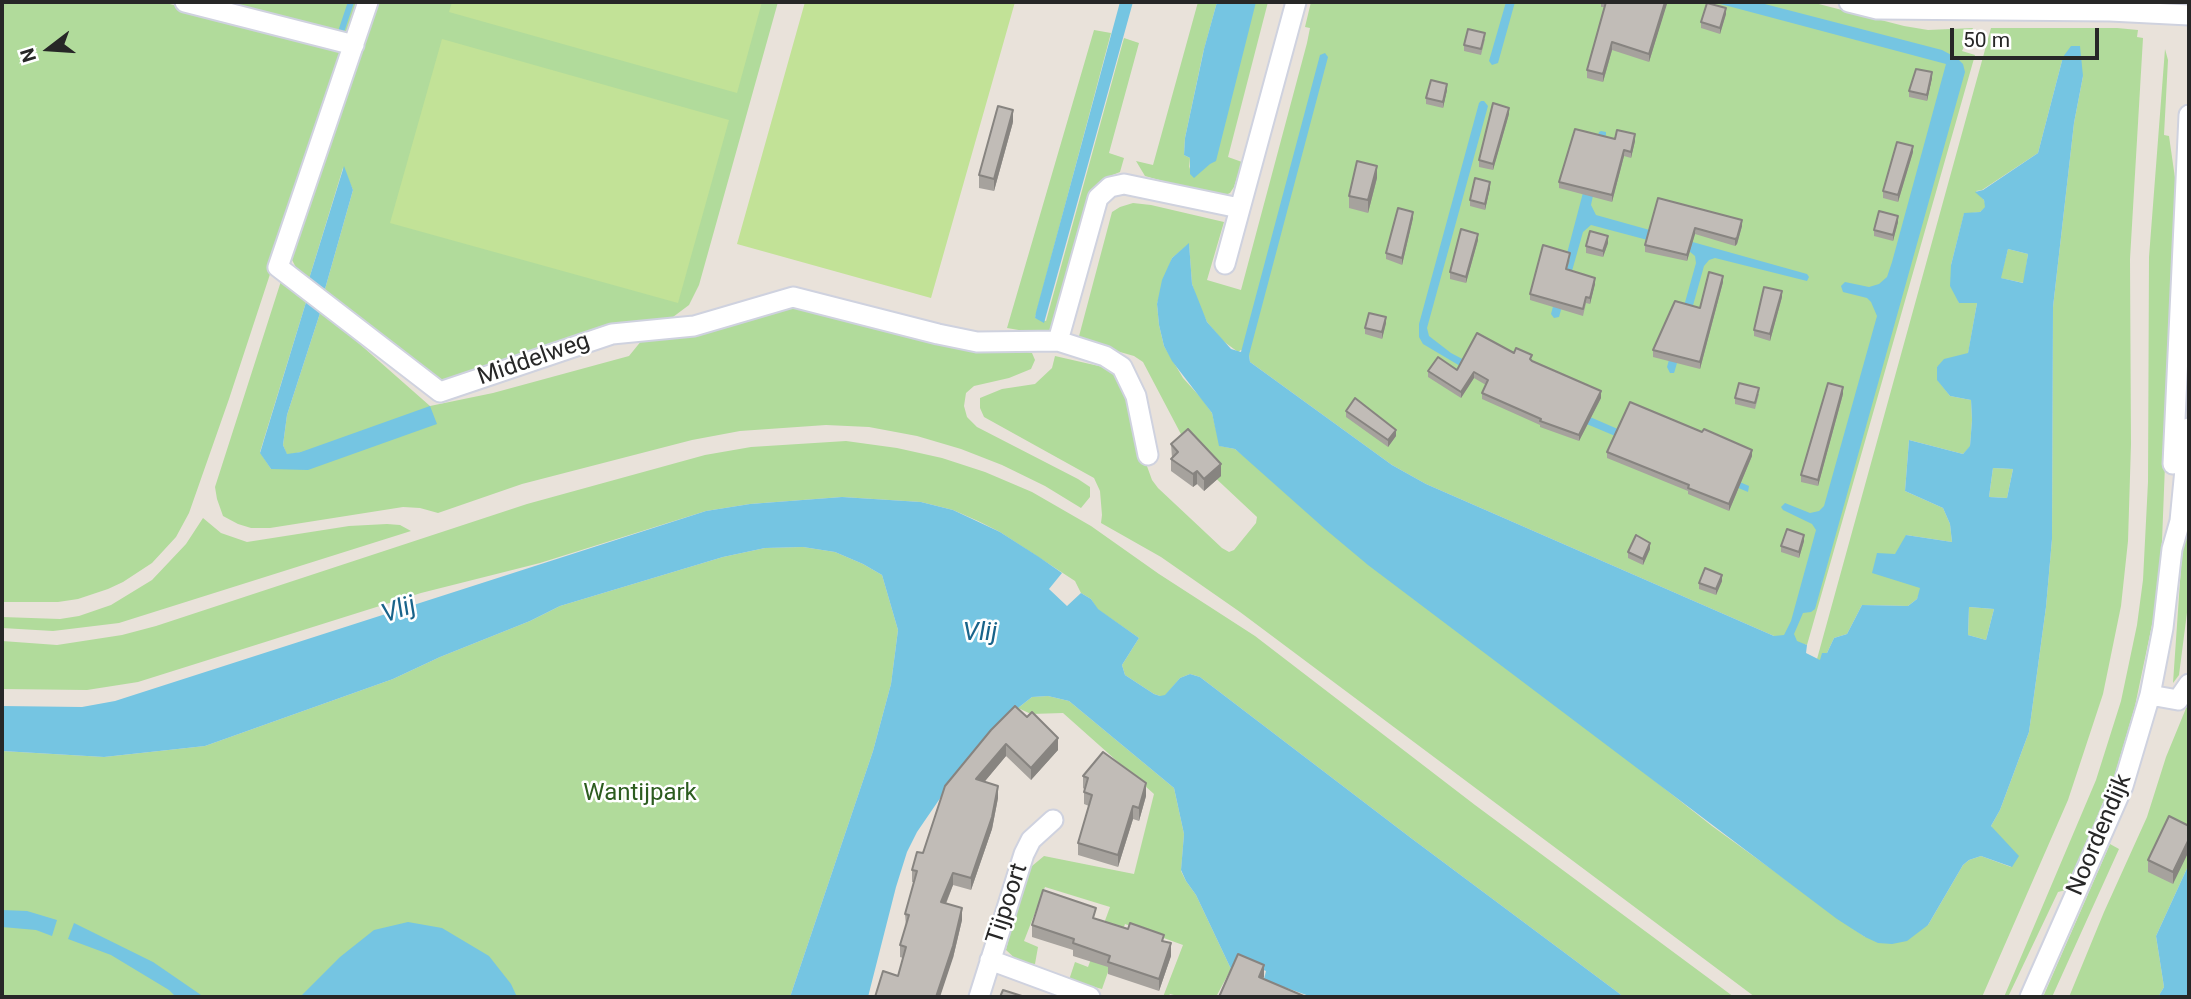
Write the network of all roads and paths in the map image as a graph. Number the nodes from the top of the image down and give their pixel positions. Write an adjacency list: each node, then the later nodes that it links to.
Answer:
1 (185, 2): 7 (street)
2 (368, 2): 7 (street, Middelweg)
3 (1296, 2): 9 (street)
4 (1849, 2): 5 (street)
5 (1939, 6): 6 (street)
6 (2189, 15)
7 (354, 46): 11 (street, Middelweg)
8 (2189, 115): 14 (street)
9 (1239, 208): 10 (street); 11 (street)
10 (1225, 264)
11 (1058, 341): 13 (street)
12 (2189, 428): 14 (street)
13 (1148, 455)
14 (2172, 549): 16 (street, Noordendijk)
15 (2184, 692): 16 (street)
16 (2150, 695): 21 (street, Noordendijk)
17 (1053, 820): 18 (street, Tijpoort)
18 (990, 960): 19 (street, Tijpoort); 20 (street)
19 (979, 997)
20 (1090, 997)
21 (2030, 997)

